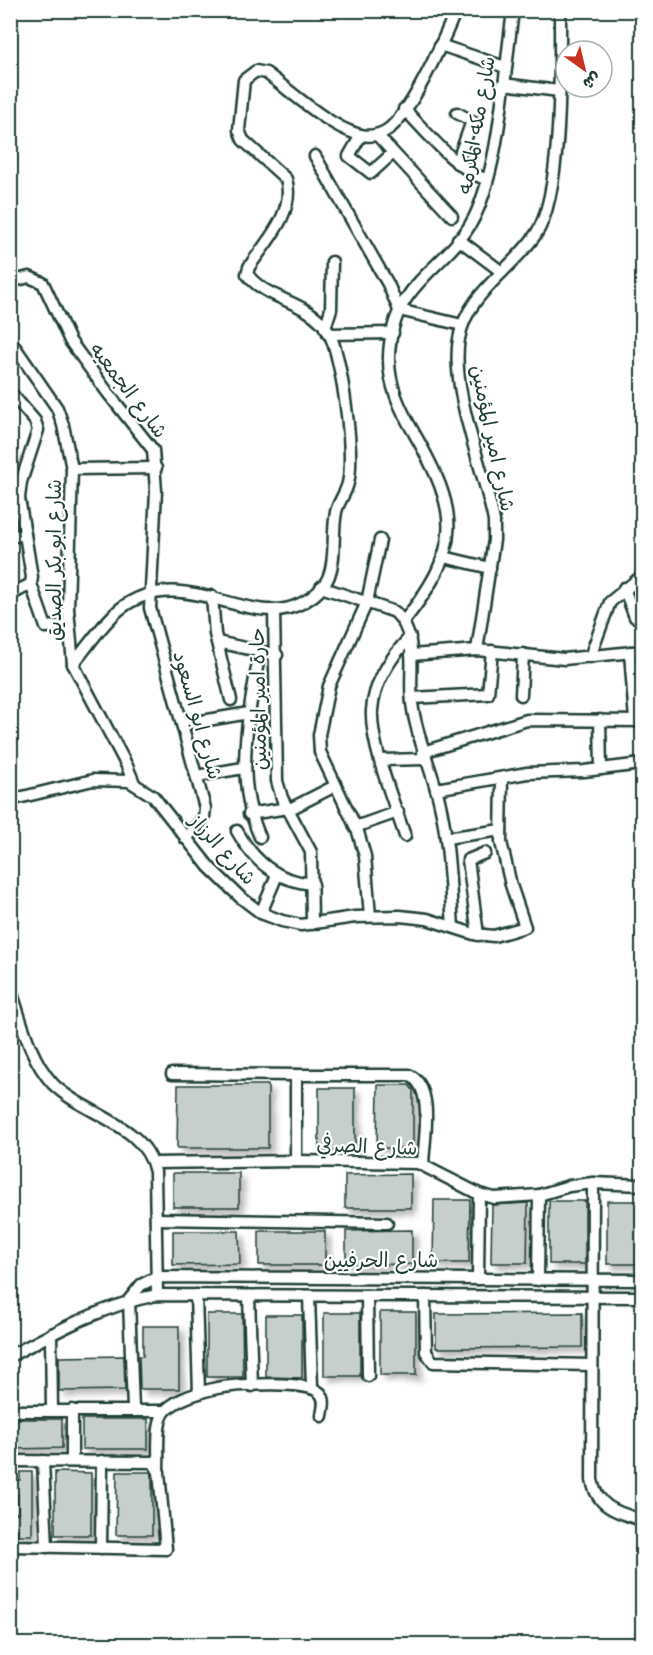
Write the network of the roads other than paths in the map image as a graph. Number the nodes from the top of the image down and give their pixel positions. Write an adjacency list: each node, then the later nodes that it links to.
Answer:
1 (456, 10): 5 (street)
2 (560, 10): 4 (street, شارع امير المؤمنين)
3 (513, 12): 6 (street, شارع مكه المكرمه)
4 (560, 39)
5 (440, 45): 6 (street); 10 (street)
6 (505, 67): 7 (street, شارع مكه المكرمه)
7 (503, 84): 8 (street); 17 (street, شارع مكه المكرمه)
8 (554, 90)
9 (558, 99): 21 (street, شارع امير المؤمنين)
10 (405, 109): 13 (street); 16 (street)
11 (457, 113): 16 (street)
12 (361, 135): 13 (street); 14 (street); 25 (street)
13 (376, 135): 14 (street)
14 (393, 153): 18 (street)
15 (315, 156): 23 (street)
16 (457, 163): 17 (street)
17 (487, 180): 19 (street, شارع مكه المكرمه)
18 (452, 216)
19 (458, 238): 21 (street); 23 (street, شارع مكه المكرمه)
20 (332, 262): 25 (street)
21 (502, 272): 24 (street, شارع امير المؤمنين)
22 (10, 282): 29 (street, شارع الجمعيه)
23 (399, 310): 24 (street); 26 (street, شارع مكه المكرمه)
24 (462, 325): 36 (street, شارع امير المؤمنين)
25 (327, 331): 26 (street); 39 (street)
26 (393, 333): 35 (street, شارع مكه المكرمه)
27 (10, 340): 30 (street, شارع ابو بكر الصديق)
28 (10, 392): 31 (street)
29 (156, 468): 30 (street); 42 (street, شارع الجمعيه)
30 (72, 469): 48 (street, شارع ابو بكر الصديق)
31 (15, 489): 32 (street)
32 (25, 534): 33 (street); 38 (street)
33 (10, 537)
34 (380, 540): 44 (street)
35 (444, 556): 36 (street); 47 (street, شارع مكه المكرمه)
36 (490, 568): 51 (street, شارع امير المؤمنين)
37 (642, 576): 40 (street)
38 (31, 584): 41 (street); 48 (street)
39 (321, 587): 44 (street); 45 (street)
40 (624, 588): 46 (street); 59 (street)
41 (10, 595)
42 (149, 596): 43 (street); 60 (street); 67 (street, شارع ابو السعود)
43 (212, 596): 45 (street); 50 (street)
44 (366, 602): 47 (street); 76 (street)
45 (274, 610): 57 (street, حارة امير المؤمنين)
46 (635, 617)
47 (404, 621): 49 (street)
48 (68, 625): 60 (street, شارع ابو بكر الصديق)
49 (410, 637): 58 (street); 69 (street)
50 (217, 642): 52 (street); 63 (street)
51 (477, 650): 53 (street); 58 (street)
52 (260, 651): 57 (street); 64 (street)
53 (492, 651): 56 (street); 62 (street)
54 (642, 651): 55 (street)
55 (630, 652): 59 (street); 66 (street)
56 (523, 654): 59 (street); 61 (street)
57 (277, 655): 79 (street, حارة امير المؤمنين)
58 (411, 655): 62 (street)
59 (590, 657)
60 (73, 664): 75 (street, شارع ابو بكر الصديق)
61 (521, 695)
62 (412, 698): 68 (street)
63 (231, 700)
64 (249, 713): 67 (street); 71 (street)
65 (600, 720): 66 (street); 68 (street); 72 (street)
66 (641, 722)
67 (184, 724): 73 (street, شارع ابو السعود)
68 (425, 755): 69 (street); 77 (street)
69 (381, 760): 80 (street)
70 (642, 764): 72 (street)
71 (243, 768): 73 (street); 81 (street)
72 (601, 769): 74 (street)
73 (198, 776): 88 (street, شارع ابو السعود)
74 (502, 777): 77 (street); 83 (street)
75 (134, 783): 78 (street); 88 (street, شارع الرزاز)
76 (335, 786): 79 (street); 82 (street)
77 (436, 789): 87 (street)
78 (10, 800)
79 (288, 809): 81 (street); 91 (street, حارة امير المؤمنين)
80 (398, 813): 82 (street); 85 (street)
81 (249, 814): 86 (street)
82 (355, 827): 93 (street)
83 (501, 830): 87 (street); 96 (street, شارع الرزاز)
84 (237, 831): 90 (street)
85 (405, 836)
86 (260, 837)
87 (446, 838): 95 (street)
88 (186, 839): 92 (street, شارع الرزاز)
89 (485, 854): 96 (street)
90 (277, 875): 91 (street); 92 (street)
91 (313, 884): 94 (street, حارة امير المؤمنين)
92 (261, 913): 94 (street, شارع الرزاز)
93 (370, 916): 94 (street, شارع الرزاز); 95 (street, شارع الرزاز)
94 (312, 924)
95 (453, 927): 96 (street, شارع الرزاز)
96 (478, 935)
97 (10, 987): 101 (street)
98 (172, 1074): 99 (street)
99 (296, 1075): 100 (street); 102 (street)
100 (296, 1161): 101 (street, شارع الصرفي); 102 (street, شارع الصرفي)
101 (153, 1163): 107 (street)
102 (423, 1164): 105 (street, شارع الصرفي)
103 (593, 1183): 104 (street, شارع الصرفي); 106 (street, شارع الصرفي); 112 (street)
104 (642, 1185)
105 (479, 1194): 106 (street, شارع الصرفي); 110 (street)
106 (538, 1195): 111 (street)
107 (156, 1219): 108 (street); 109 (street)
108 (387, 1223)
109 (157, 1277): 110 (street, شارع الحرفيين); 114 (street); 122 (street, شارع الحرفيين)
110 (478, 1279): 111 (street, شارع الحرفيين)
111 (538, 1280): 112 (street, شارع الحرفيين)
112 (594, 1280): 113 (street, شارع الحرفيين); 120 (street)
113 (642, 1280)
114 (157, 1295): 115 (street, شارع الحرفيين); 122 (street, شارع الحرفيين)
115 (196, 1295): 116 (street, شارع الحرفيين); 129 (street)
116 (249, 1296): 117 (street, شارع الحرفيين); 127 (street)
117 (309, 1296): 118 (street, شارع الحرفيين); 128 (street)
118 (367, 1296): 119 (street, شارع الحرفيين); 126 (street)
119 (425, 1296): 120 (street, شارع الحرفيين); 125 (street)
120 (594, 1296): 121 (street, شارع الحرفيين); 125 (street)
121 (642, 1297)
122 (129, 1300): 123 (street, شارع الحرفيين); 132 (street)
123 (51, 1334): 124 (street, شارع الحرفيين); 130 (street)
124 (10, 1356)
125 (592, 1365): 141 (street)
126 (369, 1376)
127 (252, 1386): 128 (street); 129 (street)
128 (312, 1387): 135 (street)
129 (199, 1393): 134 (street)
130 (52, 1410): 131 (street); 133 (street)
131 (72, 1410): 132 (street); 138 (street)
132 (133, 1410): 134 (street)
133 (10, 1411)
134 (165, 1411): 140 (street)
135 (322, 1416)
136 (10, 1461): 137 (street)
137 (43, 1461): 138 (street); 143 (street)
138 (72, 1461): 139 (street)
139 (102, 1461): 140 (street); 144 (street)
140 (158, 1468): 144 (street)
141 (642, 1520)
142 (10, 1546): 143 (street)
143 (47, 1547): 144 (street)
144 (101, 1548)

